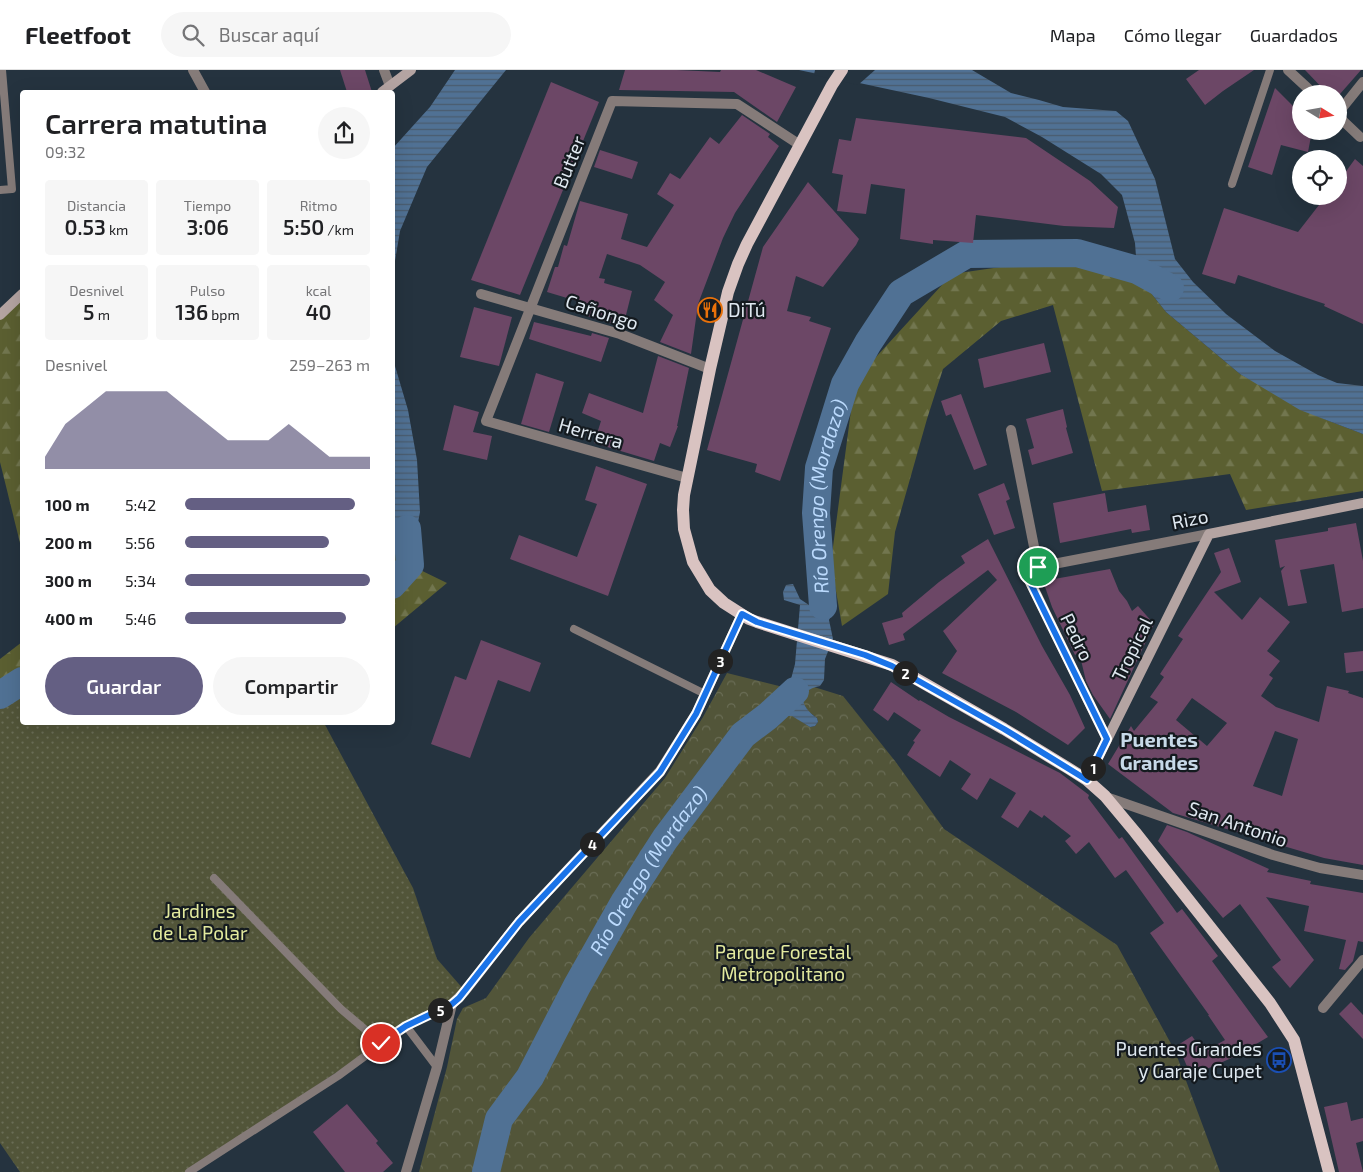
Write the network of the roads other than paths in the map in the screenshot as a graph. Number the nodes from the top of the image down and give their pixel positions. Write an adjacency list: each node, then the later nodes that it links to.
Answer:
1 (2, 70): 19 (lane)
2 (193, 70): 13 (street)
3 (384, 70): 12 (street)
4 (411, 70): 12 (street)
5 (835, 70): 10 (street)
6 (842, 70): 10 (main road)
7 (1270, 70): 18 (lane)
8 (1288, 70): 11 (street)
9 (1363, 82): 14 (street)
10 (832, 85): 17 (main road)
11 (1304, 85)
12 (386, 89)
13 (204, 90)
14 (1348, 101)
15 (1348, 125): 16 (street)
16 (1362, 138)
17 (800, 145): 22 (street, Butter); 24 (main road)
18 (1232, 184)
19 (0, 190)
20 (481, 294): 22 (street, Cañongo)
21 (20, 296): 23 (street)
22 (530, 308): 24 (street, Cañongo); 25 (street, Butter)
23 (0, 314)
24 (710, 369): 27 (main road)
25 (486, 421): 27 (street, Herrera)
26 (1011, 430): 30 (street)
27 (687, 478): 31 (main road)
28 (1363, 504): 29 (street, Rizo)
29 (1209, 534): 30 (street, Rizo); 34 (street, Tropical)
30 (1038, 567): 34 (street, Pedro)
31 (742, 614): 33 (street); 35 (main road)
32 (574, 629): 33 (lane)
33 (705, 694): 40 (street)
34 (1107, 739): 35 (street, Tropical)
35 (1087, 780): 36 (main road)
36 (1105, 796): 37 (street, San Antonio); 47 (main road)
37 (1363, 875)
38 (214, 878): 43 (lane)
39 (1363, 960): 41 (street)
40 (452, 1004): 42 (lane); 44 (street)
41 (1324, 1008)
42 (406, 1026): 43 (lane); 44 (lane)
43 (381, 1043): 45 (lane)
44 (436, 1067): 46 (street)
45 (189, 1172)
46 (406, 1172)
47 (1329, 1172)

